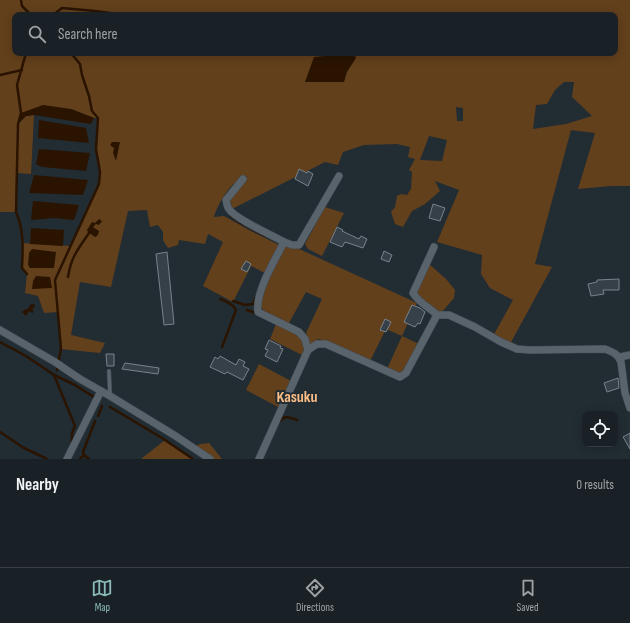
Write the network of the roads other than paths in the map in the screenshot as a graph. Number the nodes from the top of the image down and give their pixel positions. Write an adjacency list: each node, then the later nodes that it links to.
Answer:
1 (338, 176): 3 (street)
2 (243, 179): 3 (street)
3 (284, 242): 7 (street)
4 (434, 247): 5 (street)
5 (436, 316): 7 (street); 9 (street)
6 (0, 330): 11 (street)
7 (308, 350): 16 (street)
8 (630, 355): 9 (street)
9 (620, 357): 13 (street)
10 (109, 371): 12 (lane)
11 (101, 390): 12 (street); 14 (street)
12 (110, 396): 15 (street)
13 (630, 408)
14 (67, 459)
15 (210, 459)
16 (259, 459)

